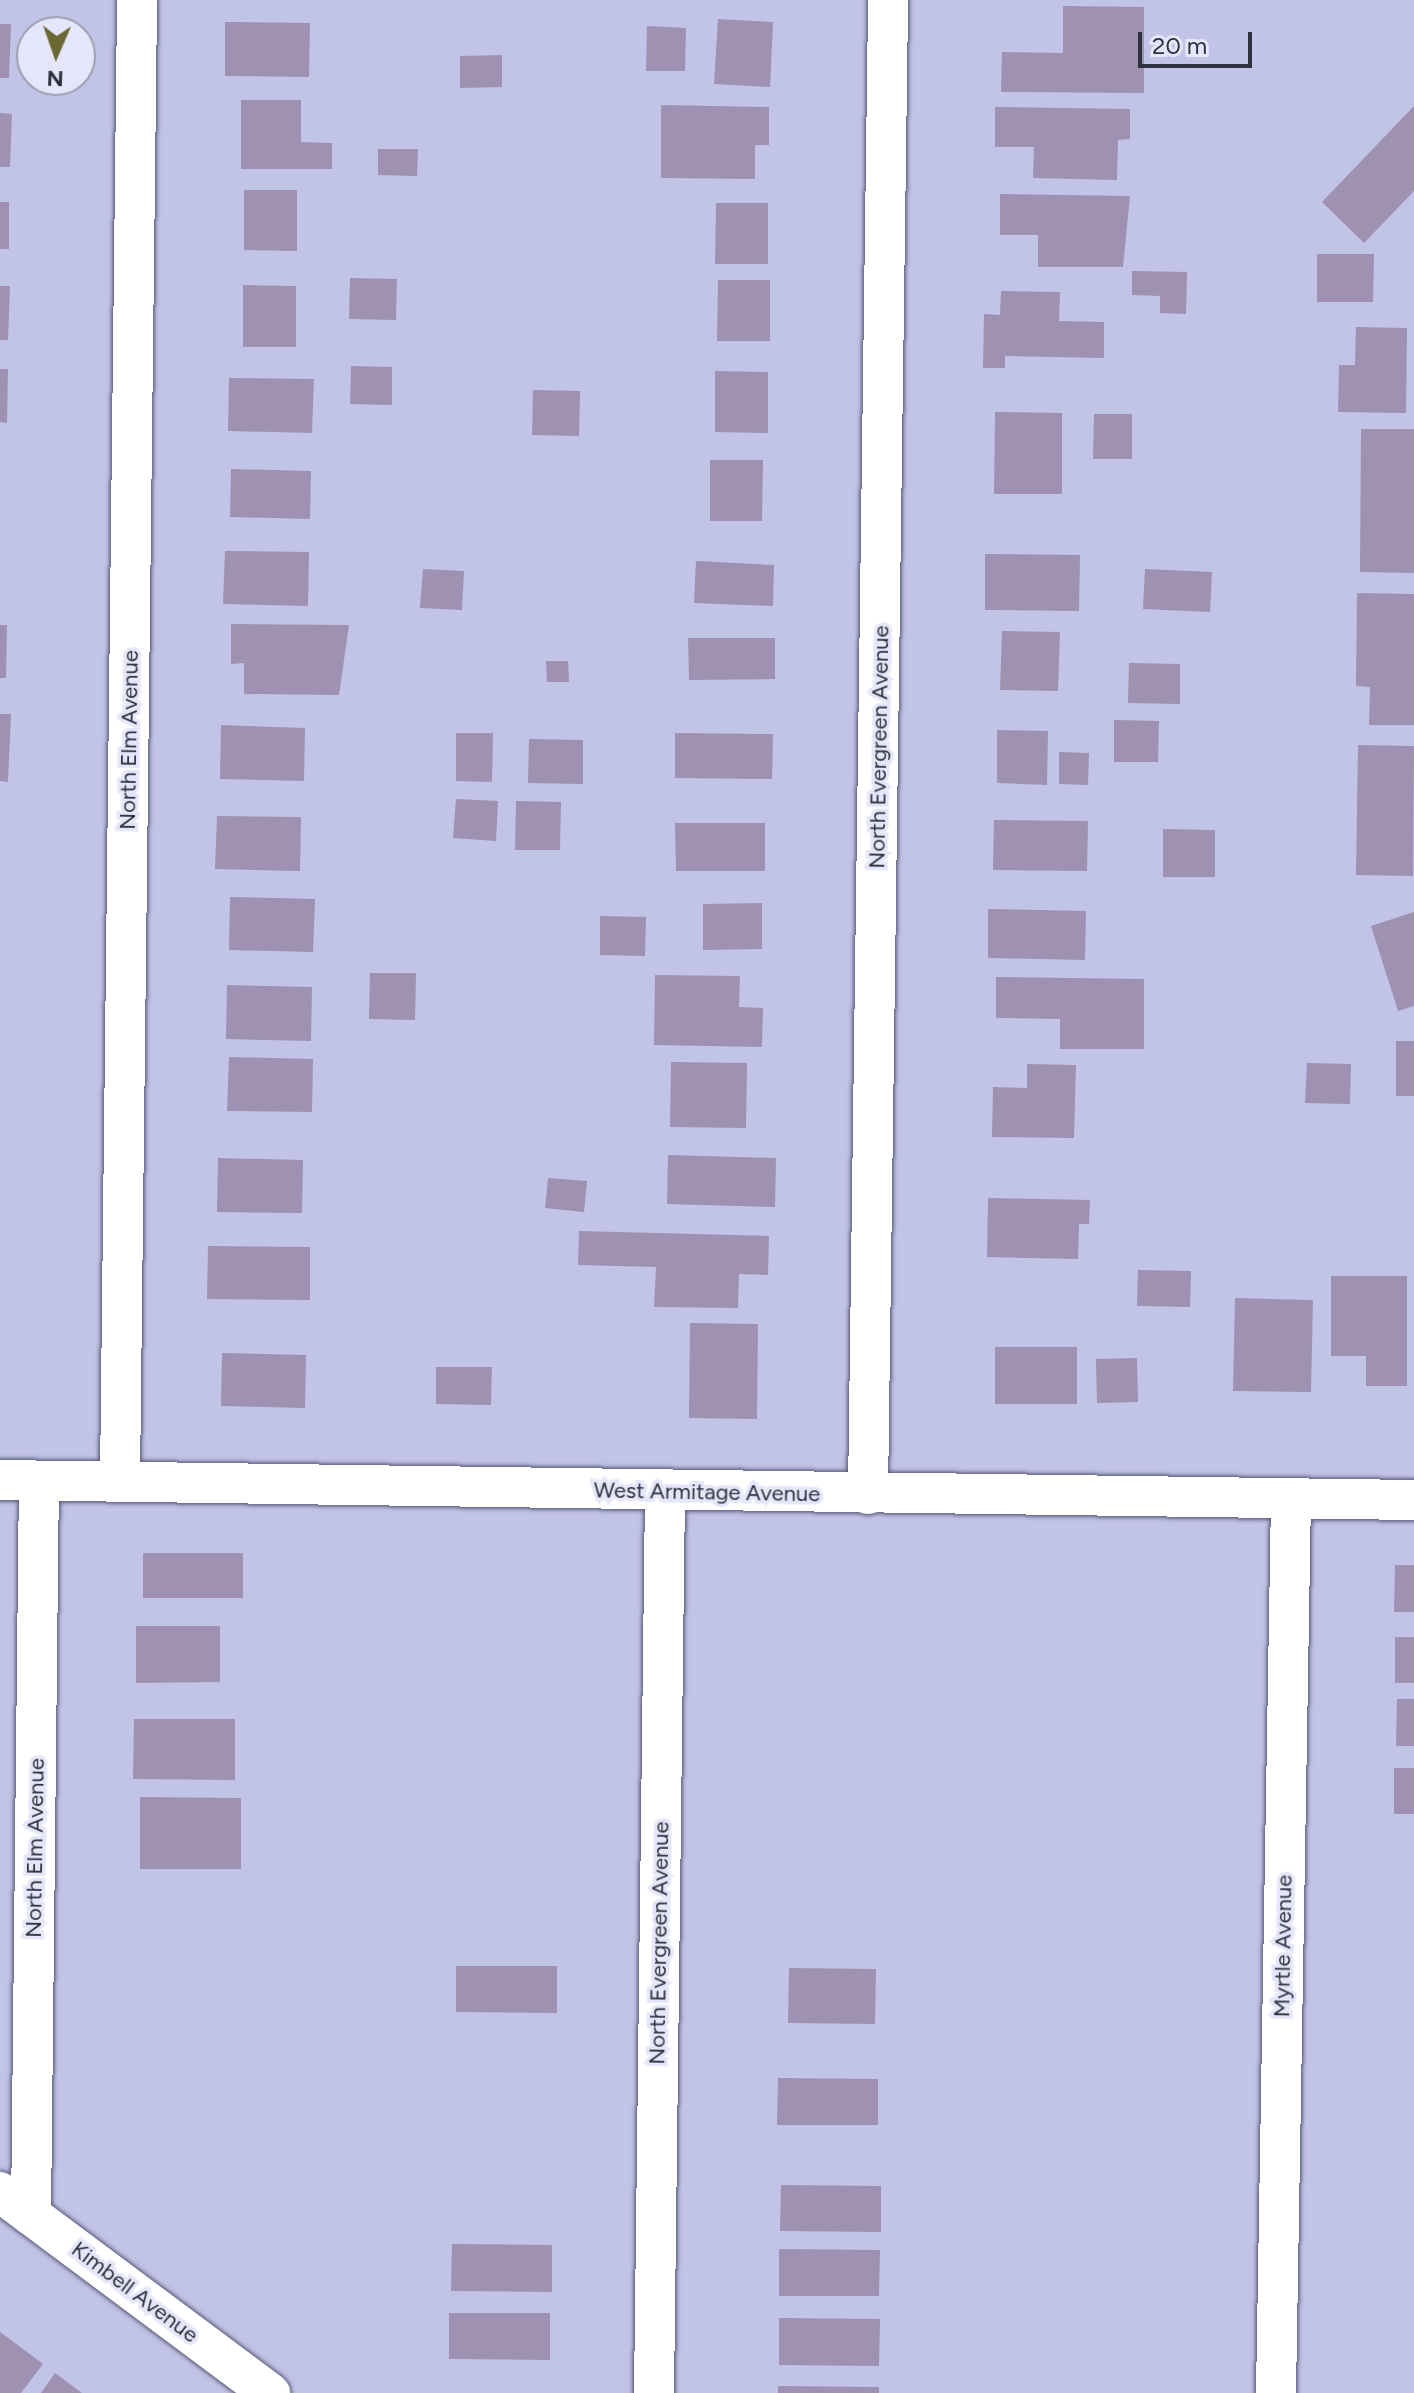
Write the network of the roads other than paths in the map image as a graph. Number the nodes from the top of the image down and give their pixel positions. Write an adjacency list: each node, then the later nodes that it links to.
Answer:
1 (137, 0): 3 (street, North Elm Avenue)
2 (888, 0): 6 (street, North Evergreen Avenue)
3 (120, 1479): 4 (street, West Armitage Avenue); 5 (street, West Armitage Avenue)
4 (19, 1481): 9 (street, North Elm Avenue)
5 (665, 1493): 6 (street, West Armitage Avenue); 11 (street, North Evergreen Avenue)
6 (868, 1494): 7 (street, West Armitage Avenue)
7 (1291, 1499): 8 (street, West Armitage Avenue); 12 (street, Myrtle Avenue)
8 (1414, 1500)
9 (15, 2204): 10 (street, Kimbell Avenue)
10 (270, 2393)
11 (654, 2393)
12 (1276, 2393)

